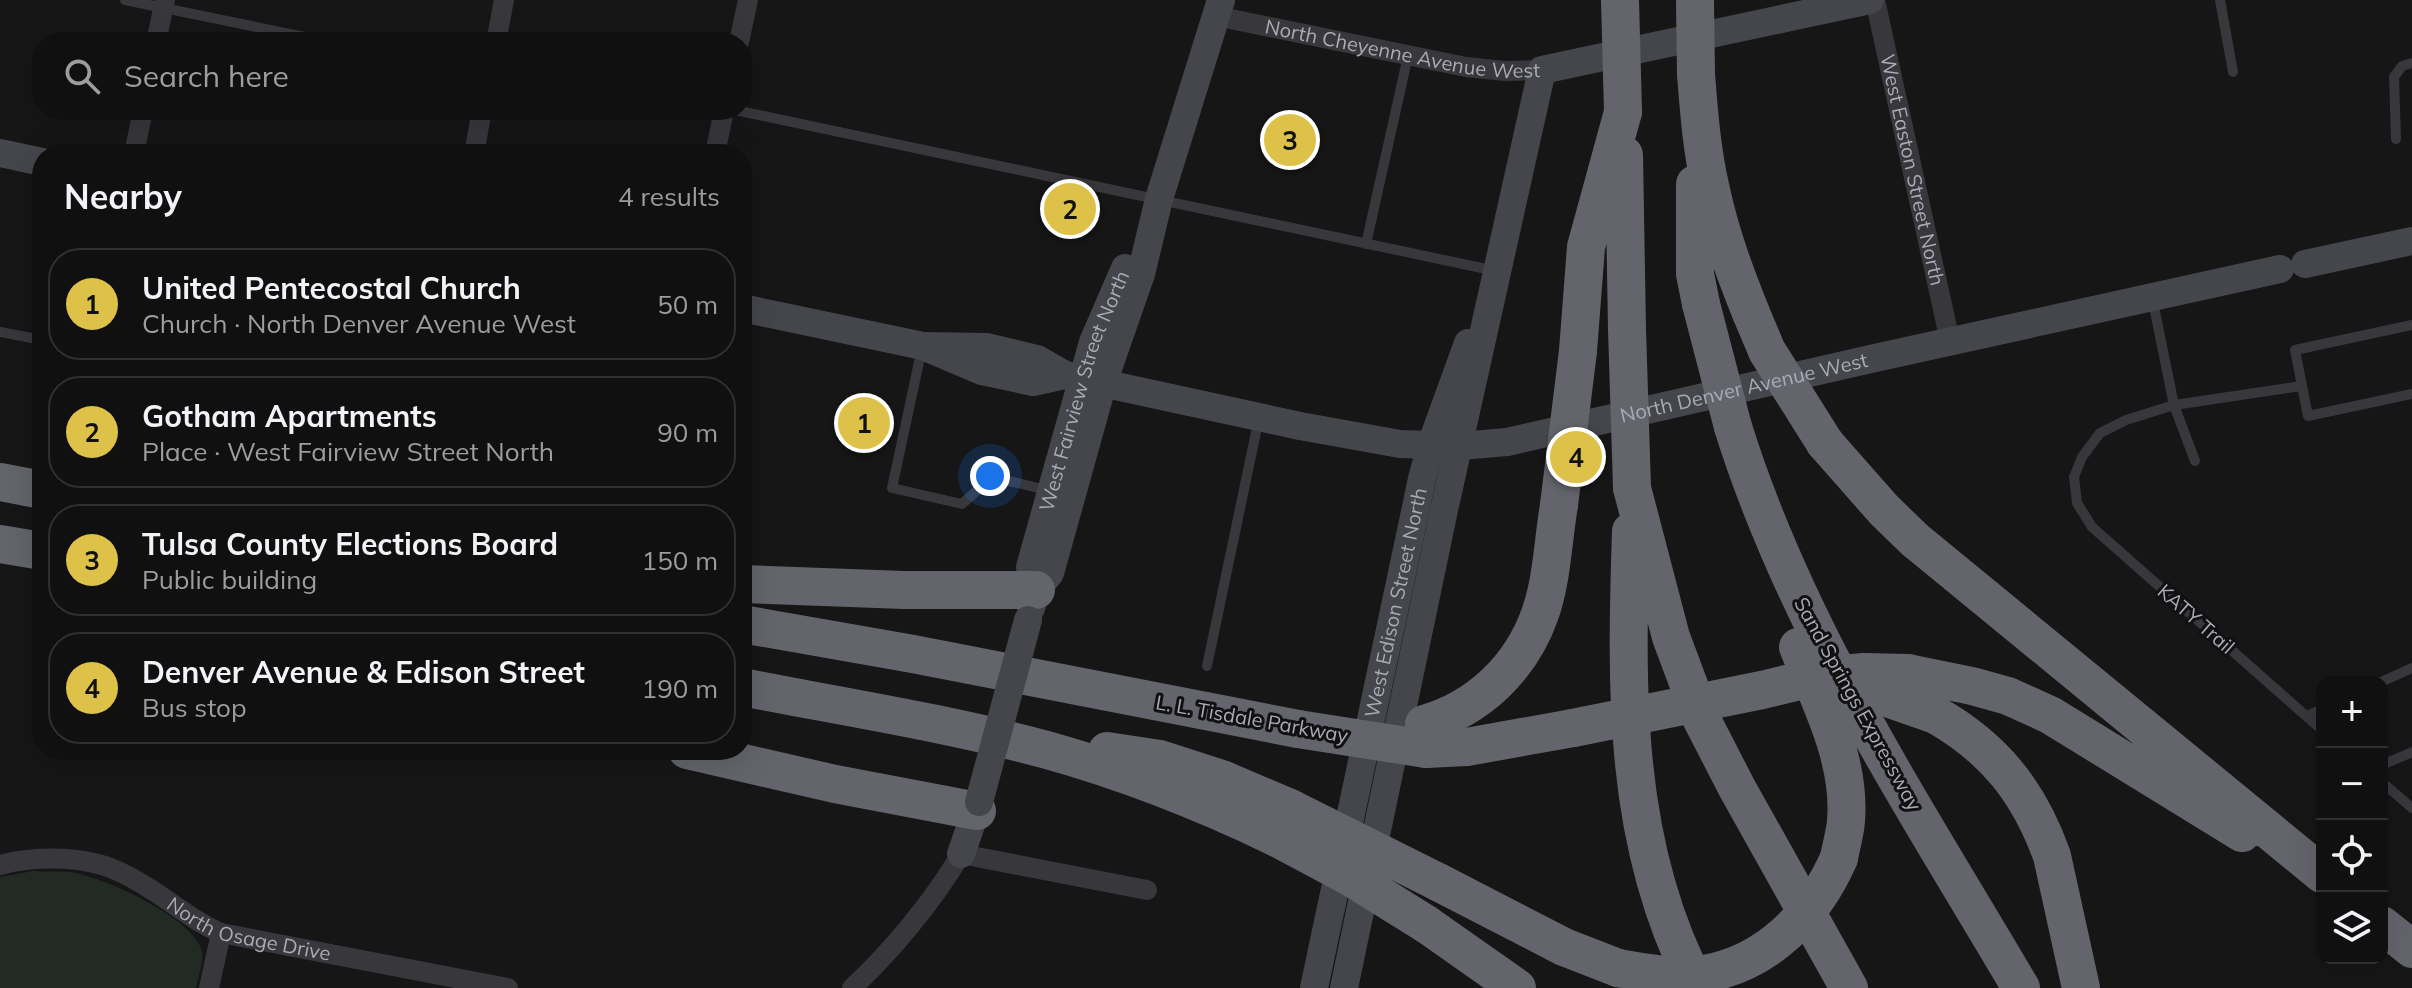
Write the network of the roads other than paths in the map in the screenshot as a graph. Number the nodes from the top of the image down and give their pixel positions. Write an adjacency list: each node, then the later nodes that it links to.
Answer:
1 (125, 0): 8 (lane)
2 (504, 0): 12 (street)
3 (748, 0): 13 (street)
4 (1620, 0): 19 (highway, bridge)
5 (1873, 0): 16 (street, North Cheyenne Avenue West); 39 (street, West Easton Street North)
6 (2220, 0): 17 (lane)
7 (1694, 1): 18 (highway, bridge)
8 (164, 4): 10 (street); 11 (lane)
9 (1218, 8): 14 (street, North Cheyenne Avenue West); 30 (street, West Fairview Street North)
10 (158, 32)
11 (286, 32)
12 (498, 32)
13 (741, 32)
14 (1408, 56): 16 (street, North Cheyenne Avenue West); 32 (lane)
15 (2412, 63): 24 (lane)
16 (1542, 70): 33 (street, West Edison Street North)
17 (2233, 72)
18 (1696, 74): 46 (highway, Sand Springs Expressway, bridge); 77 (highway, bridge)
19 (1623, 112): 52 (highway, bridge); 67 (highway, bridge)
20 (752, 114): 30 (lane)
21 (141, 120): 25 (street)
22 (480, 120): 26 (street)
23 (722, 120): 27 (street)
24 (2396, 139)
25 (136, 144)
26 (476, 144)
27 (717, 144)
28 (0, 153): 29 (street)
29 (32, 160)
30 (1159, 199): 32 (lane); 41 (street, West Fairview Street North)
31 (2412, 241): 34 (street, North Denver Avenue West)
32 (1366, 244): 33 (lane)
33 (1497, 272): 47 (street, West Edison Street North); 48 (street, West Edison Street North)
34 (2152, 297): 39 (street, North Denver Avenue West); 44 (lane)
35 (752, 310): 40 (street, North Denver Avenue West)
36 (2412, 325): 42 (lane)
37 (0, 332): 38 (lane)
38 (32, 338)
39 (1950, 341): 48 (street, North Denver Avenue West)
40 (923, 346): 41 (street, North Denver Avenue West); 53 (lane)
41 (1083, 379): 45 (street, North Denver Avenue West); 53 (street, West Fairview Street North); 57 (street, West Fairview Street North)
42 (2301, 386): 43 (lane); 44 (lane)
43 (2412, 394)
44 (2174, 405): 49 (lane); 65 (lane, KATY Trail)
45 (1259, 417): 47 (street, North Denver Avenue West); 59 (lane)
46 (1733, 427): 74 (highway, bridge); 91 (highway, Sand Springs Expressway)
47 (1431, 445): 48 (street, North Denver Avenue West); 86 (street, West Edison Street North)
48 (1460, 446): 87 (street, West Edison Street North)
49 (2195, 461)
50 (0, 482): 51 (highway)
51 (32, 488)
52 (1632, 488): 89 (highway); 90 (highway)
53 (1052, 491): 57 (street, West Fairview Street North)
54 (0, 544): 55 (highway)
55 (32, 549)
56 (752, 584): 57 (highway)
57 (1032, 605): 72 (street, West Fairview Street North, bridge)
58 (752, 626): 67 (highway, L. L. Tisdale Parkway)
59 (1207, 666)
60 (2412, 668): 61 (lane)
61 (2388, 679)
62 (752, 689): 74 (highway)
63 (1762, 690): 67 (highway, L. L. Tisdale Parkway, bridge); 78 (highway, bridge); 92 (highway, bridge)
64 (2316, 712): 65 (lane)
65 (2307, 716): 66 (lane, KATY Trail)
66 (2316, 724)
67 (1298, 729)
68 (2412, 752): 70 (lane)
69 (731, 760): 72 (highway)
70 (2388, 762)
71 (2388, 787): 73 (lane)
72 (978, 806): 75 (street, West Fairview Street North)
73 (2409, 806)
74 (1282, 822): 88 (highway, bridge)
75 (961, 854): 79 (street); 85 (street, West Fairview Street North)
76 (0, 865): 81 (street, North Osage Drive)
77 (2316, 869)
78 (2316, 880)
79 (1147, 890)
80 (2388, 930): 82 (highway)
81 (221, 933): 83 (street); 84 (street, North Osage Drive)
82 (2412, 949)
83 (209, 988)
84 (508, 988)
85 (852, 988)
86 (1314, 988)
87 (1344, 988)
88 (1517, 988)
89 (1698, 988)
90 (1849, 988)
91 (2021, 988)
92 (2081, 988)

